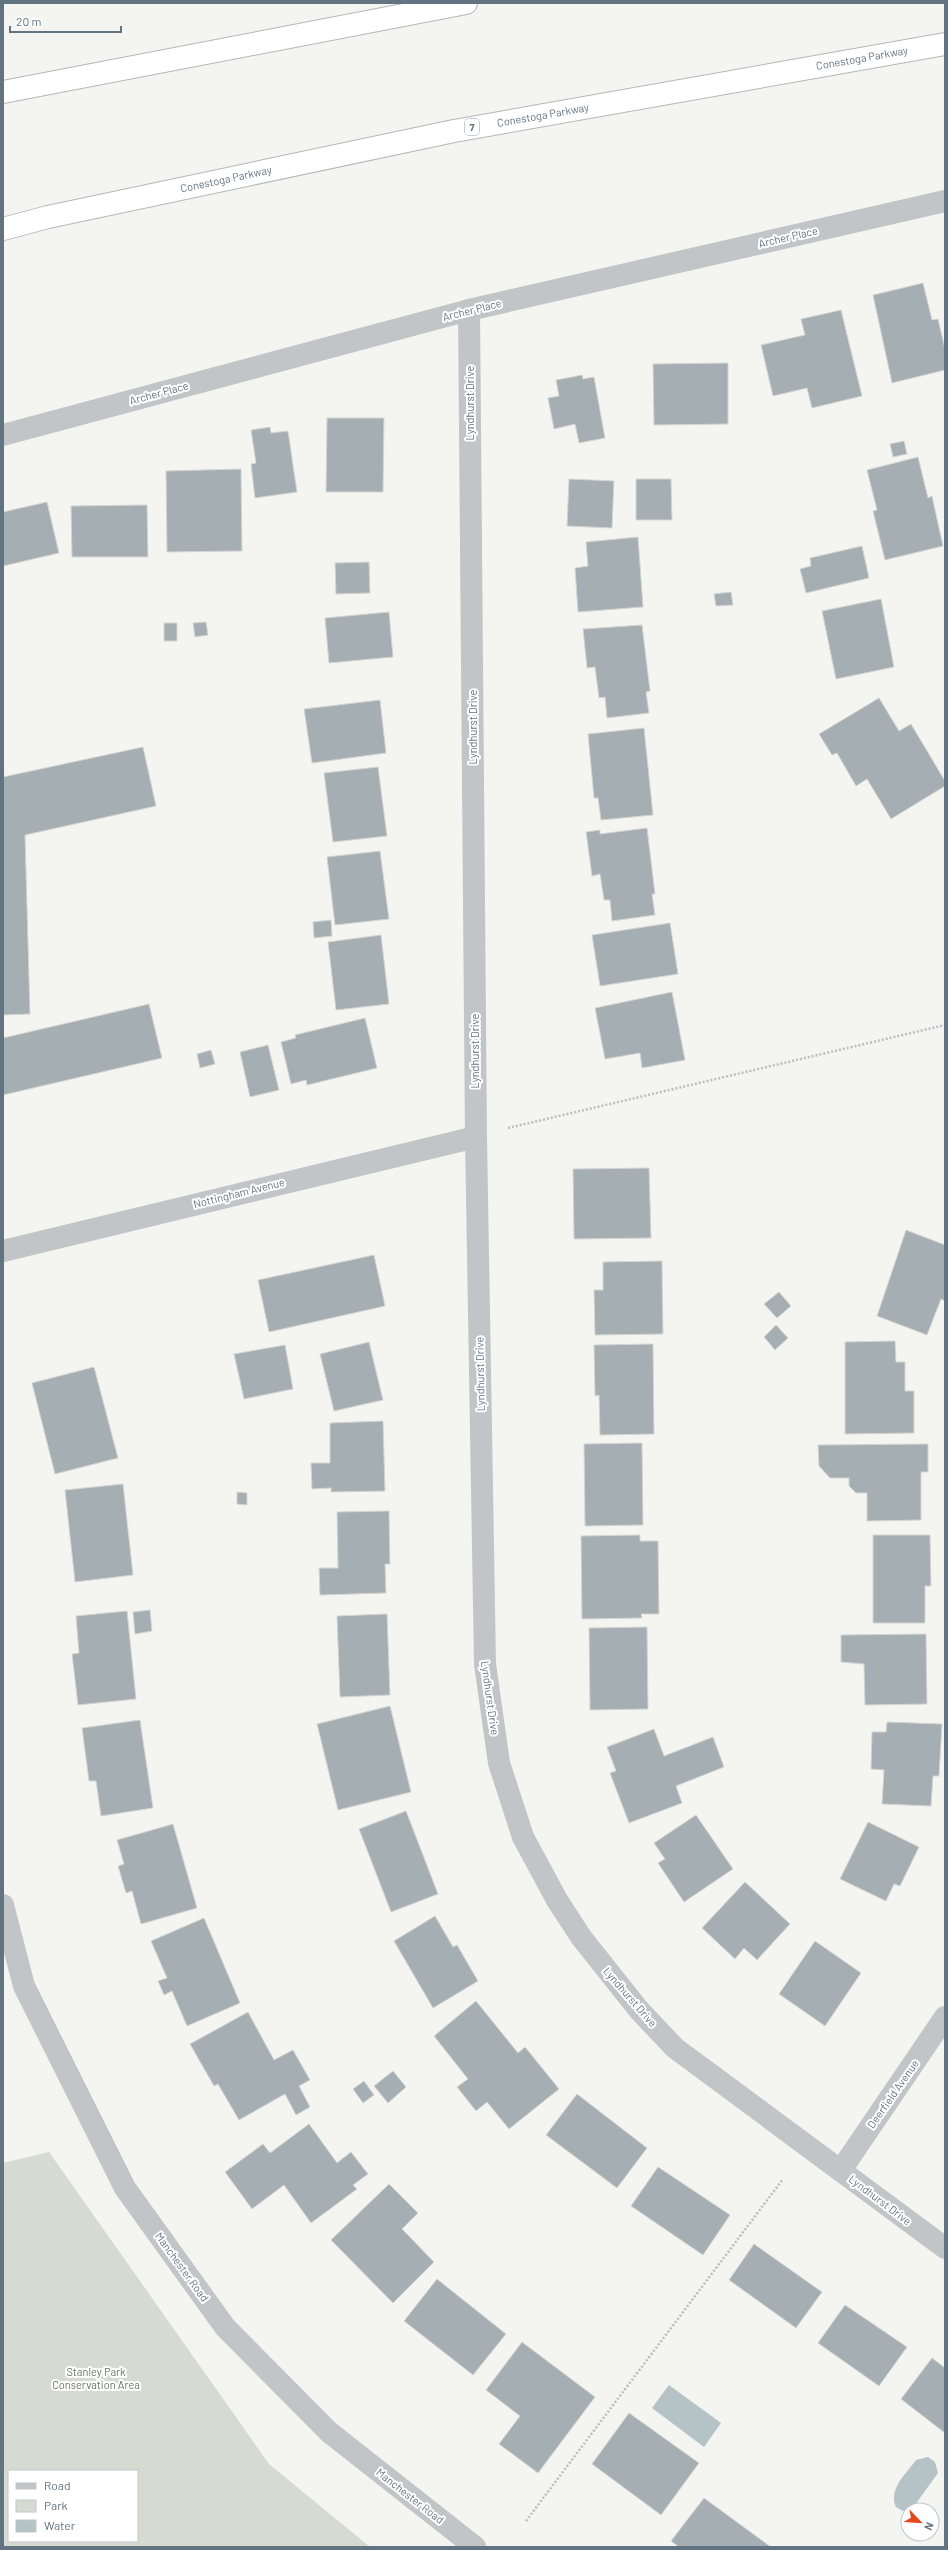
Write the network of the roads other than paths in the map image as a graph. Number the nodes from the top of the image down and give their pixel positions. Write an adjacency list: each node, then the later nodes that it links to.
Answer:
1 (466, 3): 3 (highway)
2 (945, 44): 5 (highway, Conestoga Parkway / 7)
3 (3, 92)
4 (945, 201): 6 (street, Archer Place)
5 (3, 228)
6 (469, 310): 7 (street, Archer Place); 8 (street, Lyndhurst Drive)
7 (3, 434)
8 (476, 1137): 9 (street, Nottingham Avenue); 12 (street, Lyndhurst Drive)
9 (3, 1251)
10 (3, 1905): 14 (street, Manchester Road)
11 (945, 2017): 12 (street, Deerfield Avenue)
12 (841, 2170): 13 (street, Lyndhurst Drive)
13 (945, 2248)
14 (475, 2547)

